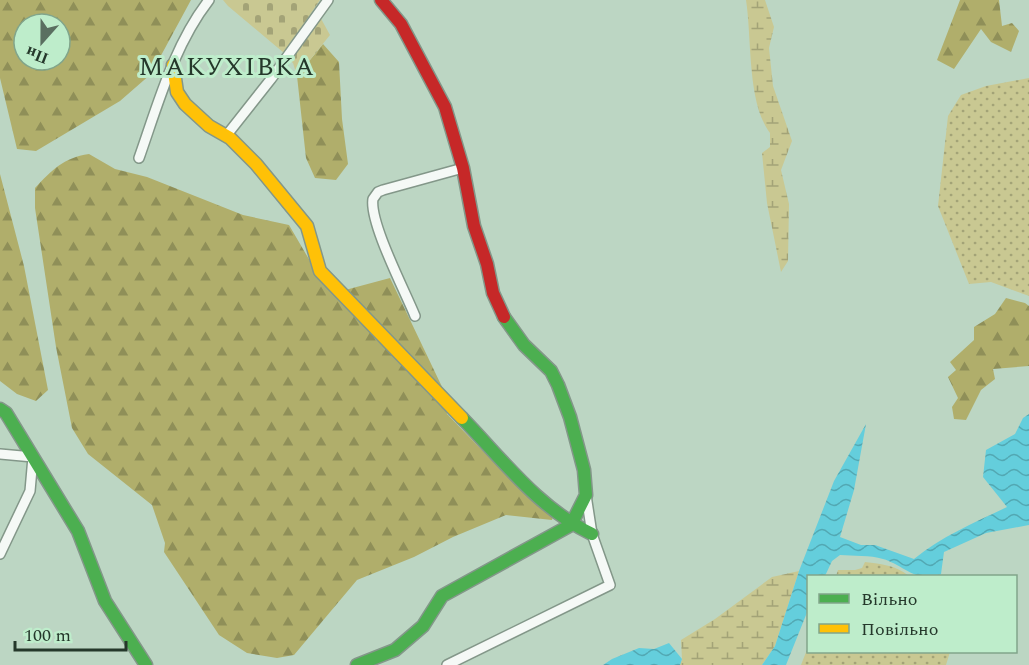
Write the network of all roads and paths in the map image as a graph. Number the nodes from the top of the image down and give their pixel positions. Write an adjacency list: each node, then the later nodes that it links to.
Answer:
1 (209, 0): 4 (street)
2 (328, 0): 5 (street)
3 (381, 0): 7 (street)
4 (173, 65): 5 (street); 6 (street)
5 (226, 136): 13 (street)
6 (139, 158)
7 (463, 168): 8 (street); 12 (street)
8 (415, 316)
9 (0, 409): 11 (street)
10 (0, 454): 11 (street)
11 (33, 458): 15 (street); 16 (street)
12 (586, 495): 13 (street); 14 (street)
13 (572, 525): 14 (street); 17 (street)
14 (592, 534): 18 (street)
15 (0, 554)
16 (146, 665)
17 (357, 665)
18 (447, 665)

